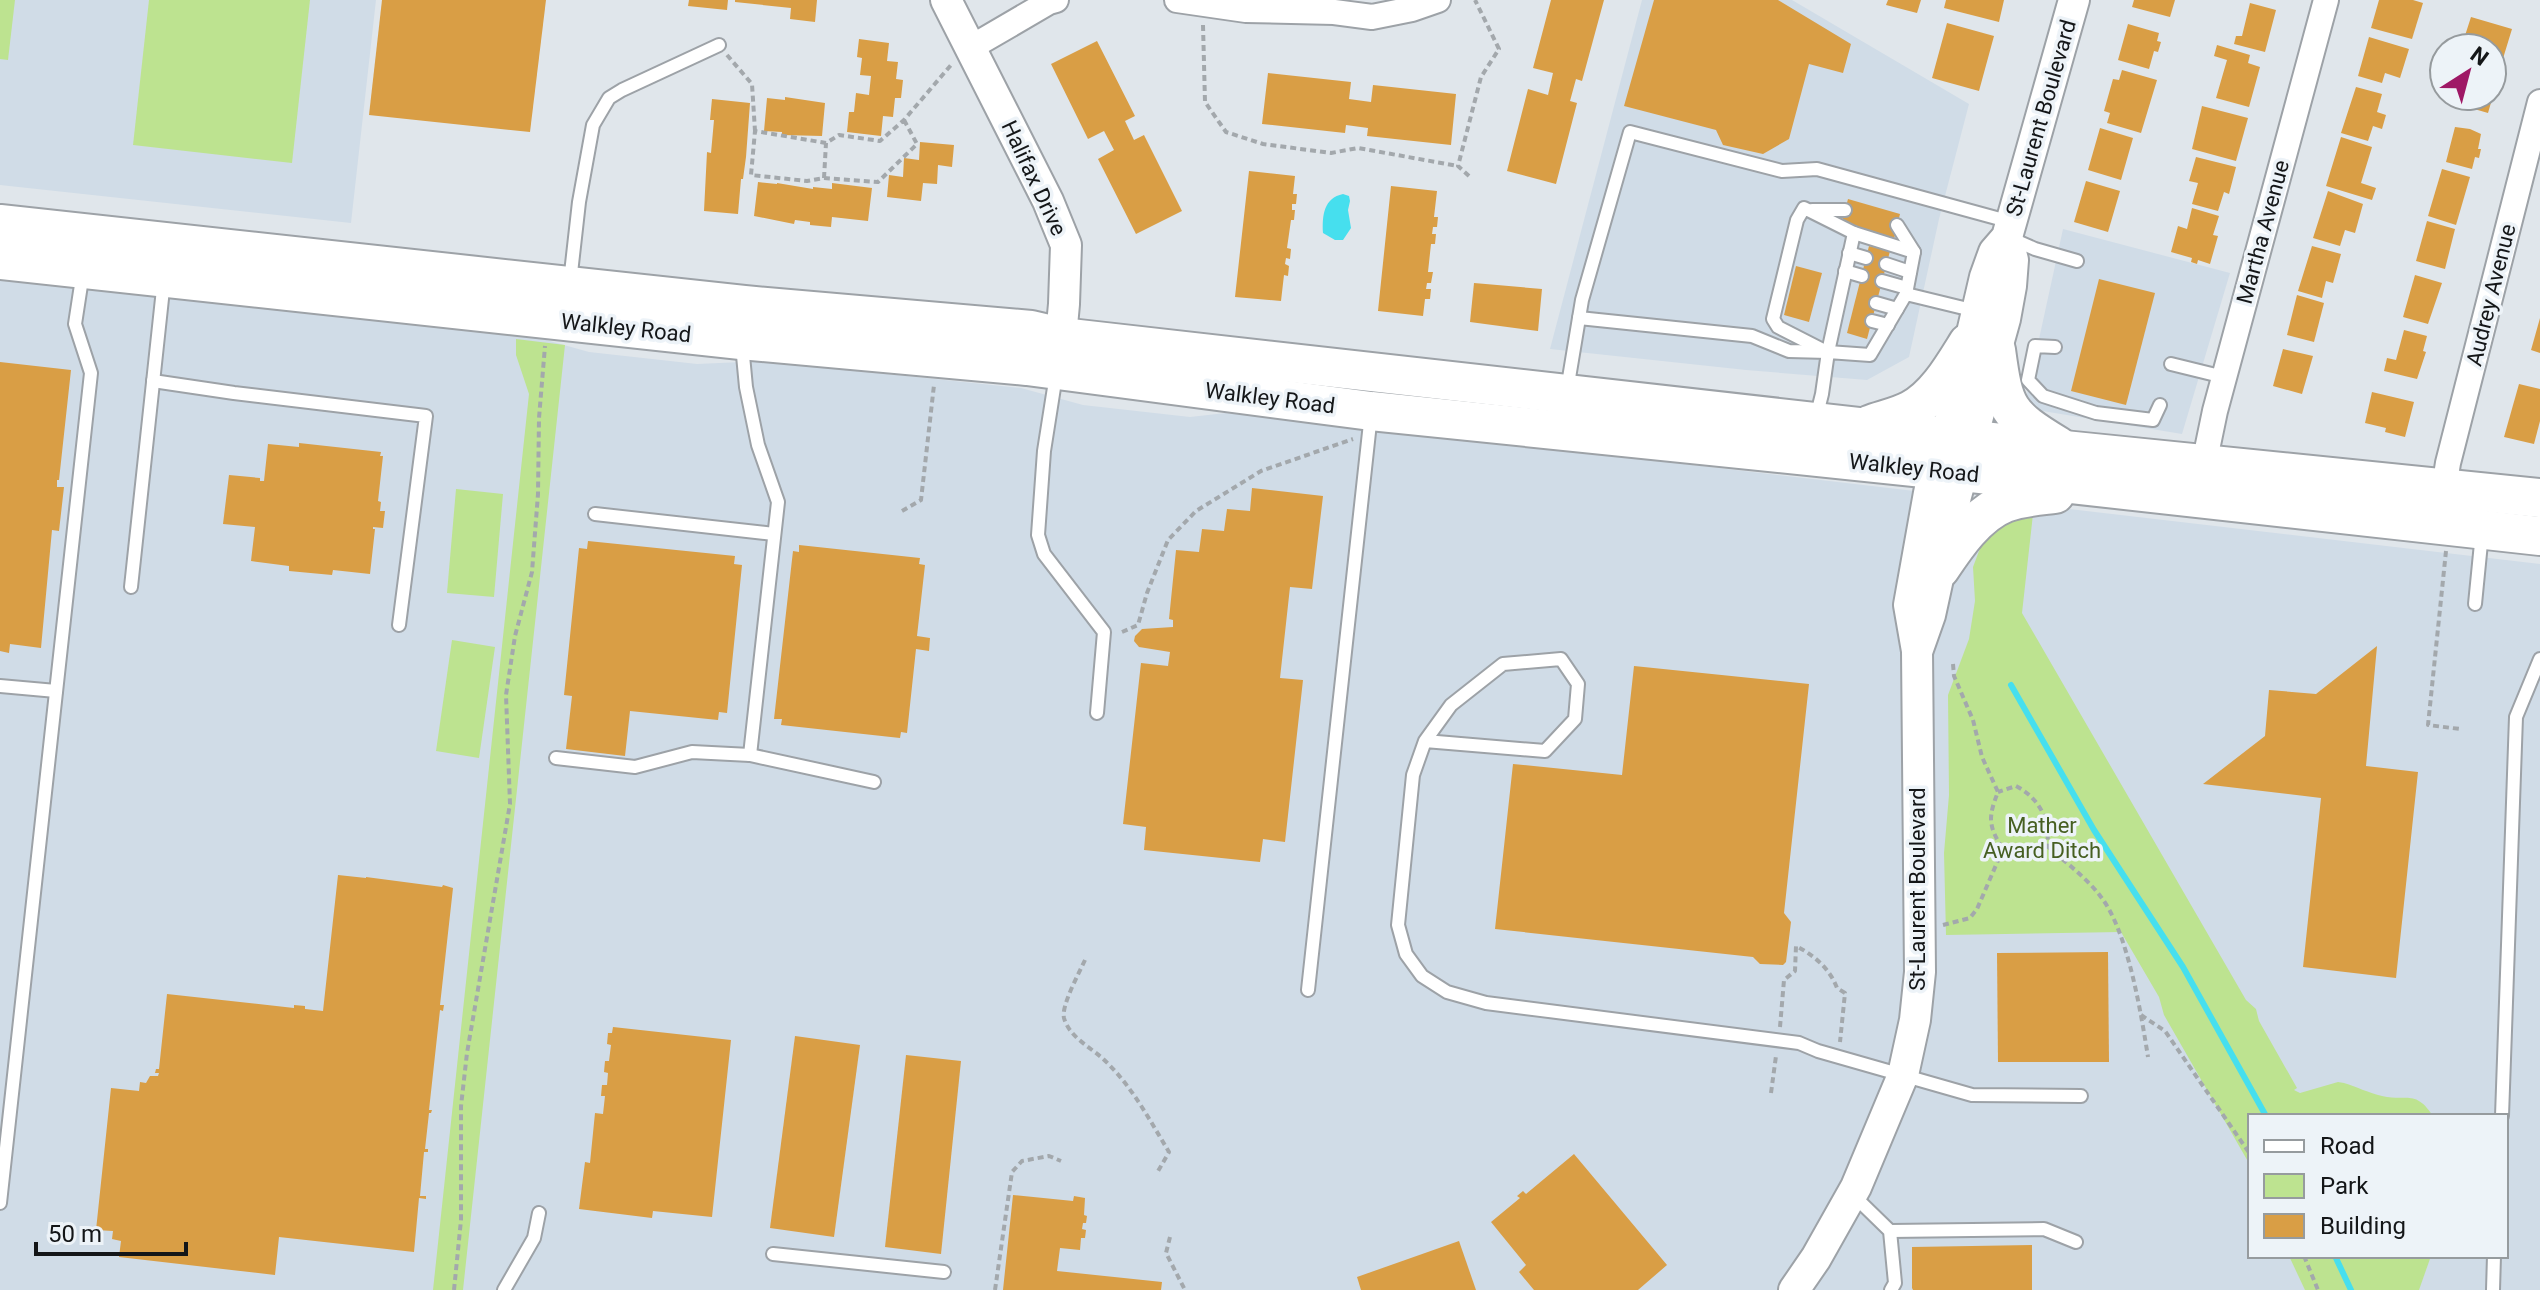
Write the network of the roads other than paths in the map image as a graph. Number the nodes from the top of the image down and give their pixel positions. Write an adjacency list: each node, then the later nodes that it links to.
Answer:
1 (946, 0): 9 (street, Halifax Drive)
2 (1056, 0): 9 (street)
3 (1177, 0): 7 (street)
4 (1438, 0): 7 (street)
5 (2074, 0): 15 (street, St-Laurent Boulevard)
6 (2326, 0): 46 (street, Martha Avenue)
7 (1334, 6)
8 (719, 45): 33 (lane)
9 (962, 55): 44 (street, Halifax Drive)
10 (2540, 102): 58 (street, Audrey Avenue)
11 (1811, 210): 12 (lane); 16 (lane); 43 (lane)
12 (1845, 210)
13 (0, 224): 21 (main road, Walkley Road)
14 (1897, 225): 17 (lane)
15 (2009, 229): 22 (lane); 37 (lane); 41 (street, St-Laurent Boulevard); 41 (street, St-Laurent Boulevard)
16 (1854, 233): 17 (lane); 18 (lane)
17 (1914, 252): 26 (lane)
18 (1849, 253): 19 (lane); 25 (lane)
19 (1866, 258)
20 (0, 260): 24 (main road, Walkley Road)
21 (165, 260): 24 (main road, Walkley Road); 33 (main road, Walkley Road); 47 (lane)
22 (2077, 261)
23 (1886, 264): 26 (lane)
24 (84, 269): 71 (lane)
25 (1845, 271): 27 (lane); 30 (lane)
26 (1910, 272): 29 (lane)
27 (1862, 276)
28 (1882, 281): 29 (lane)
29 (1906, 291): 34 (lane); 41 (lane)
30 (1840, 294): 31 (lane); 35 (lane)
31 (1856, 297)
32 (1876, 303): 34 (lane)
33 (562, 309): 39 (main road, Walkley Road)
34 (1897, 309): 40 (lane)
35 (1836, 312): 36 (lane); 43 (lane)
36 (1851, 316)
37 (1579, 318): 43 (lane); 48 (lane)
38 (1872, 321): 40 (lane)
39 (743, 323): 44 (main road, Walkley Road); 62 (lane)
40 (1888, 325): 43 (lane)
41 (1980, 335): 52 (main road); 54 (main road); 55 (street, St-Laurent Boulevard)
42 (2055, 347): 49 (lane)
43 (1828, 352): 50 (lane)
44 (1059, 353): 48 (main road, Walkley Road); 51 (main road, Walkley Road); 72 (lane)
45 (2171, 364): 46 (lane)
46 (2224, 377): 56 (street, Martha Avenue)
47 (153, 381): 65 (lane); 67 (lane)
48 (1572, 394): 50 (main road, Walkley Road); 53 (main road)
49 (2160, 405)
50 (1815, 422): 52 (main road, Walkley Road)
51 (1370, 424): 53 (main road, Walkley Road); 77 (lane)
52 (1862, 427): 55 (main road, Walkley Road)
53 (1575, 434): 55 (main road, Walkley Road)
54 (2064, 450): 55 (main road, Walkley Road); 56 (main road, Walkley Road)
55 (1953, 453): 57 (main road, Walkley Road); 64 (street, St-Laurent Boulevard); 68 (street, St-Laurent Boulevard)
56 (2204, 464): 58 (main road, Walkley Road)
57 (2105, 488): 61 (main road, Walkley Road); 64 (main road)
58 (2444, 488): 59 (main road, Walkley Road)
59 (2540, 498)
60 (595, 514): 62 (lane)
61 (2483, 529): 63 (main road, Walkley Road); 66 (lane)
62 (774, 534): 74 (lane)
63 (2540, 536)
64 (1940, 569): 68 (street, St-Laurent Boulevard)
65 (131, 587)
66 (2475, 604)
67 (399, 625)
68 (1917, 651): 78 (street, St-Laurent Boulevard)
69 (2540, 659): 80 (lane)
70 (0, 686): 71 (lane)
71 (56, 691): 82 (lane)
72 (1097, 713)
73 (1425, 741): 73 (lane); 78 (lane)
74 (750, 755): 75 (lane); 76 (lane)
75 (556, 758)
76 (874, 782)
77 (1308, 990)
78 (1903, 1075): 79 (lane); 81 (street, St-Laurent Boulevard)
79 (2081, 1096)
80 (2502, 1114)
81 (1852, 1194): 84 (lane); 90 (street, St-Laurent Boulevard)
82 (0, 1203)
83 (539, 1213): 89 (lane)
84 (1890, 1231): 85 (lane); 91 (lane)
85 (2076, 1242)
86 (773, 1254): 88 (lane)
87 (2494, 1258): 92 (lane)
88 (944, 1272)
89 (504, 1290)
90 (1794, 1290)
91 (1891, 1290)
92 (2493, 1290)

